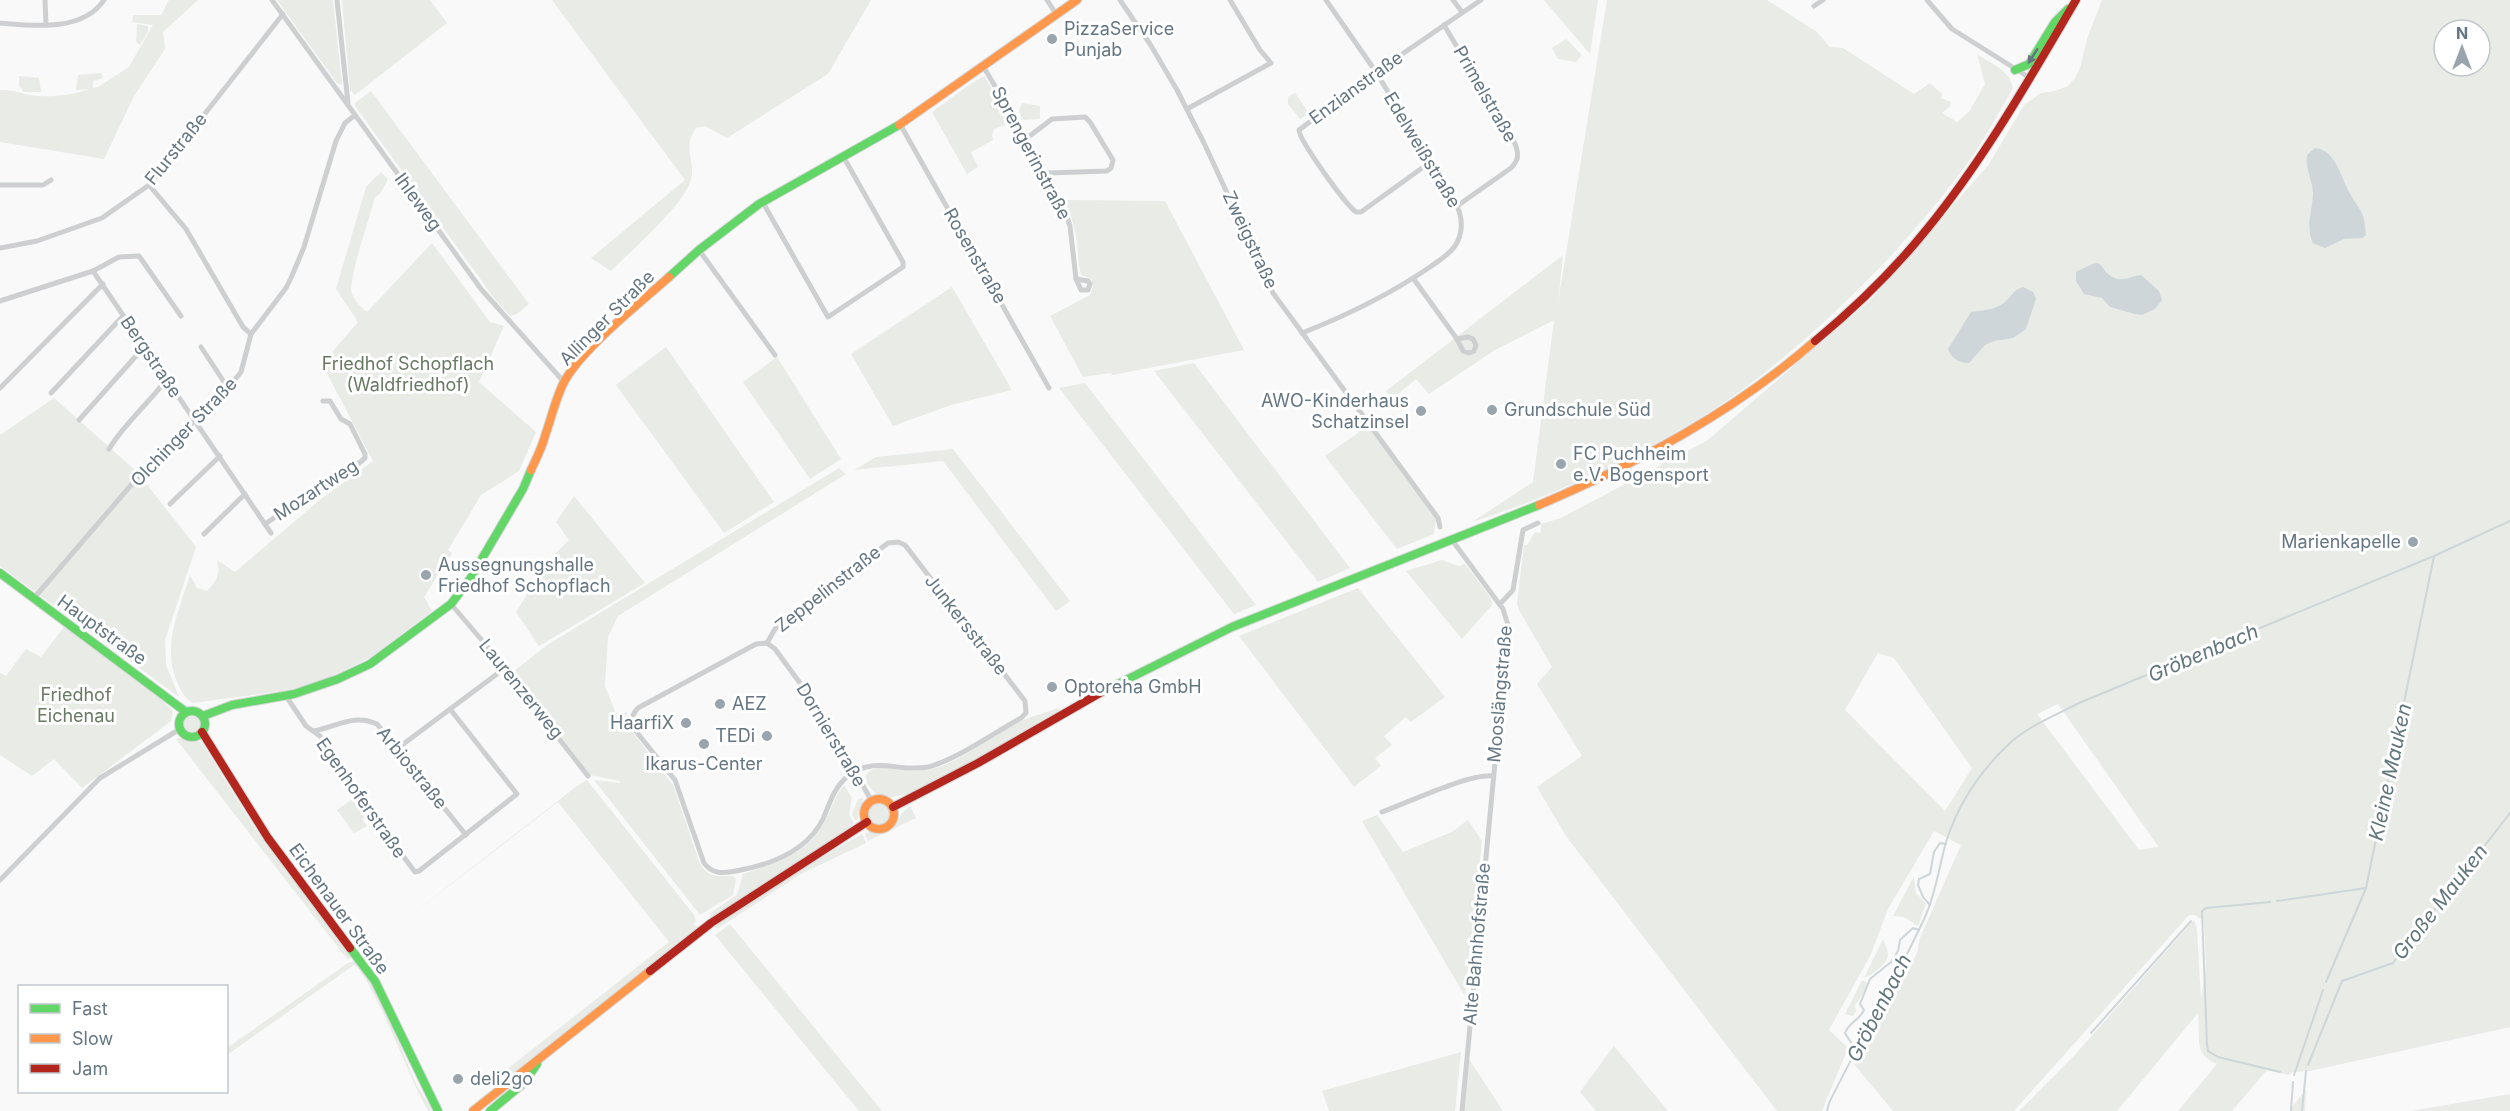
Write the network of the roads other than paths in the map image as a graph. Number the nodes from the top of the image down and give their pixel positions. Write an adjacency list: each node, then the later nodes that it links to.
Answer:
1 (45, 0): 20 (street)
2 (104, 0): 20 (street)
3 (272, 0): 17 (street, Ihleweg)
4 (337, 0): 26 (street)
5 (1047, 0): 18 (street)
6 (1077, 0): 18 (street, Allinger Straße)
7 (1120, 0): 27 (street, Zweigstraße)
8 (1230, 0): 27 (street)
9 (1326, 0): 24 (street, Edelweißstraße)
10 (1453, 0): 16 (street)
11 (1481, 0): 16 (street, Enzianstraße)
12 (1823, 0): 15 (street)
13 (1927, 0): 23 (street)
14 (2075, 2): 23 (street, one-way to 23); 25 (street)
15 (1814, 6)
16 (1462, 12): 21 (street, Enzianstraße)
17 (283, 14): 26 (street, Ihleweg); 36 (street, Flurstraße)
18 (1056, 14): 22 (street, Allinger Straße)
19 (0, 23): 20 (street)
20 (46, 24)
21 (1444, 25): 24 (street, Enzianstraße); 38 (street, Primelstraße)
22 (983, 66): 29 (street, Allinger Straße); 30 (street, Sprengerinstraße)
23 (2015, 70): 25 (street)
24 (1376, 72): 32 (street, Edelweißstraße); 32 (street, Enzianstraße)
25 (2030, 78): 72 (street)
26 (348, 105): 28 (street, Ihleweg)
27 (1187, 109): 48 (street, Zweigstraße)
28 (355, 115): 49 (street, Olchinger Straße); 55 (street, Ihleweg)
29 (900, 124): 31 (street, Allinger Straße); 58 (street, Rosenstraße)
30 (1021, 139): 33 (street, Sprengerinstraße); 33 (street)
31 (843, 156): 37 (street, Allinger Straße); 37 (street)
32 (1430, 163): 38 (street, Edelweißstraße)
33 (1043, 176): 42 (street, Sprengerinstraße)
34 (51, 180): 35 (street)
35 (0, 185)
36 (149, 186): 39 (street, Flurstraße); 49 (street)
37 (762, 201): 40 (street, Allinger Straße)
38 (1457, 206): 43 (street, Edelweißstraße)
39 (0, 248)
40 (699, 250): 53 (street); 55 (street, Allinger Straße)
41 (93, 271): 44 (street, Bergstraße); 45 (street); 47 (street)
42 (1076, 279)
43 (1413, 279): 48 (street, Edelweißstraße); 50 (street)
44 (103, 284): 46 (street, Bergstraße); 56 (street)
45 (0, 301)
46 (123, 316): 51 (street, Bergstraße); 59 (street)
47 (181, 316)
48 (1302, 333): 69 (street, Zweigstraße)
49 (251, 334): 57 (street, Olchinger Straße)
50 (1457, 339)
51 (144, 347): 54 (street, Bergstraße); 61 (street)
52 (201, 347): 57 (street)
53 (774, 355)
54 (166, 380): 62 (street, Bergstraße); 63 (street)
55 (564, 382): 76 (street, Allinger Straße)
56 (0, 388)
57 (228, 388): 62 (street, Olchinger Straße)
58 (1049, 388)
59 (51, 393)
60 (323, 401): 68 (street, Mozartweg)
61 (79, 420)
62 (195, 421): 64 (street, Bergstraße); 75 (street, Olchinger Straße)
63 (109, 449)
64 (220, 456): 65 (street, Bergstraße); 66 (street)
65 (245, 494): 68 (street, Bergstraße); 71 (street)
66 (170, 504)
67 (1538, 523): 77 (street, Mooslängstraße)
68 (265, 524): 70 (street, Bergstraße)
69 (1440, 527)
70 (271, 533)
71 (204, 534)
72 (1452, 540): 77 (street, Mooslängstraße); 92 (street)
73 (895, 542): 78 (street, Zeppelinstraße); 88 (street, Junkersstraße)
74 (0, 573): 75 (street, Hauptstraße)
75 (34, 598): 82 (street, Hauptstraße)
76 (451, 604): 79 (street, Laurenzerweg); 80 (street, Allinger Straße)
77 (1500, 604): 90 (street, Mooslängstraße)
78 (767, 643): 88 (street, Dornierstraße); 88 (street)
79 (505, 668): 81 (street); 89 (street, Laurenzerweg)
80 (286, 696): 83 (street, Allinger Straße); 85 (street, Egenhoferstraße)
81 (450, 709): 87 (street); 95 (street)
82 (186, 712): 83 (street); 84 (street)
83 (203, 716): 86 (street)
84 (180, 729): 86 (street); 96 (street)
85 (314, 731): 87 (street, Arbiostraße); 95 (street, Egenhoferstraße)
86 (202, 732): 98 (street, Eichenauer Straße)
87 (398, 748): 95 (street, Arbiostraße)
88 (855, 772): 91 (street, Dornierstraße)
89 (588, 776)
90 (1493, 776): 93 (street, Mooslängstraße); 101 (street, Alte Bahnhofstraße)
91 (871, 800): 92 (street); 94 (street)
92 (893, 807): 94 (street)
93 (1382, 812)
94 (867, 822): 97 (street)
95 (466, 835)
96 (0, 880)
97 (541, 1058): 99 (street); 100 (street)
98 (438, 1111)
99 (473, 1111)
100 (490, 1111)
101 (1462, 1111)

